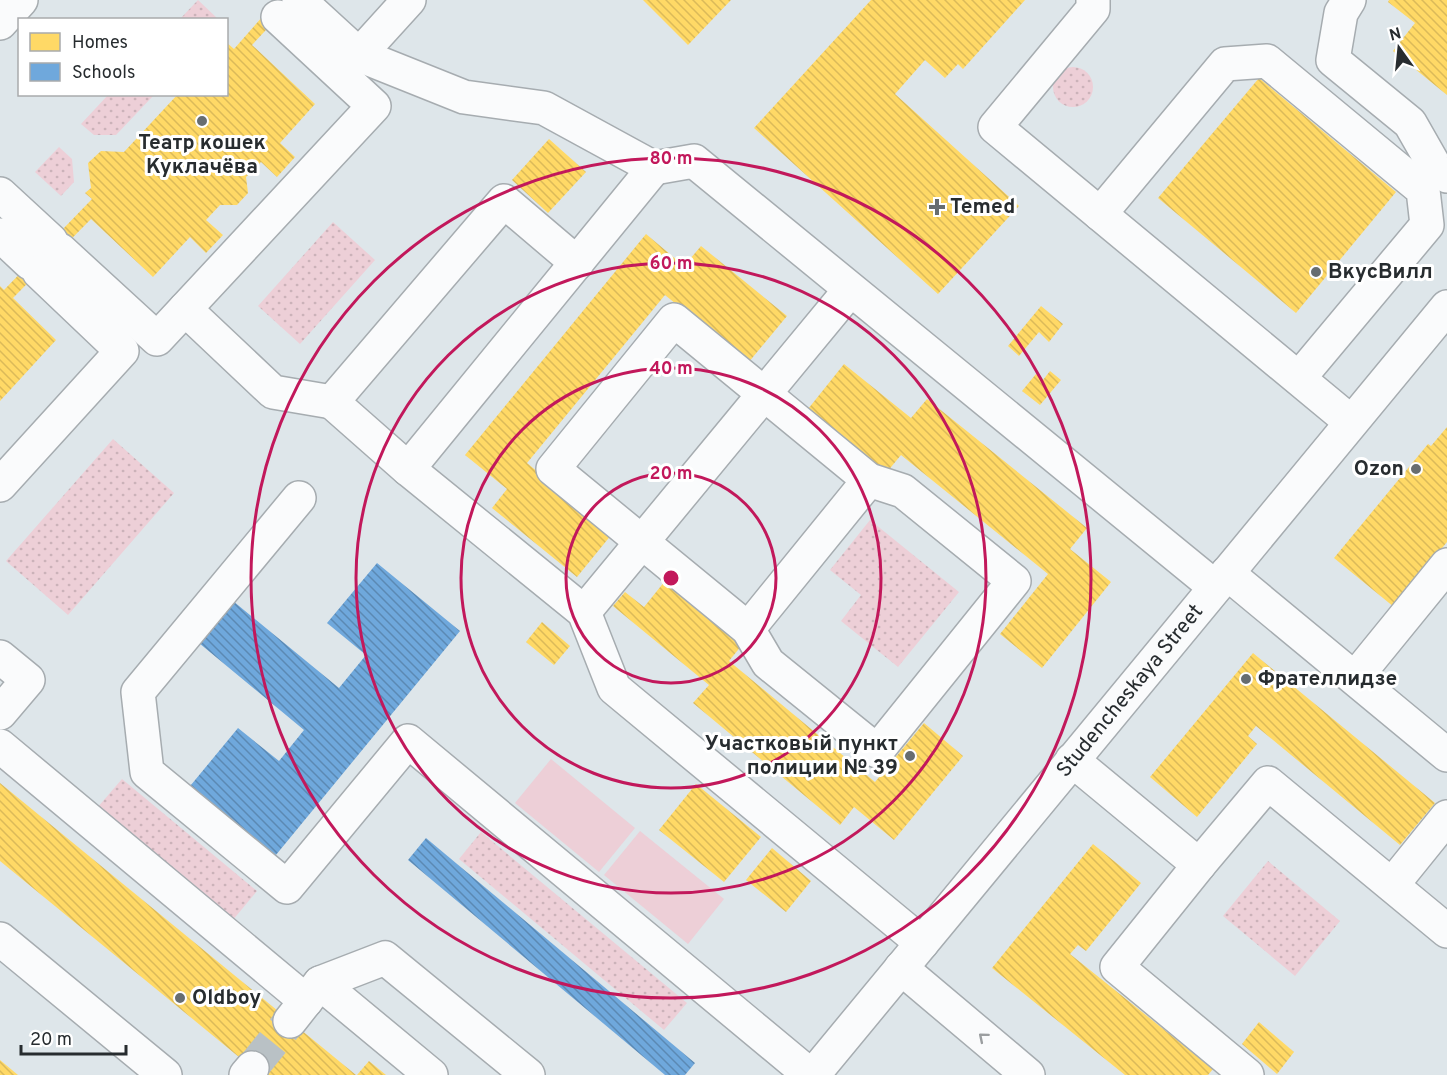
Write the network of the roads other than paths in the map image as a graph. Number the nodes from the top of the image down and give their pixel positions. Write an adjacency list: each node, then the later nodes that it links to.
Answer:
1 (21, 0): 6 (street)
2 (409, 0): 7 (street)
3 (1093, 0): 12 (street)
4 (1349, 0): 9 (street)
5 (277, 6): 7 (street); 18 (street)
6 (0, 23)
7 (359, 55): 8 (street)
8 (654, 168): 15 (street); 16 (street)
9 (1447, 176)
10 (0, 194): 14 (street)
11 (1436, 206): 12 (street); 19 (street)
12 (1100, 214): 19 (street)
13 (0, 235): 14 (street)
14 (45, 256): 18 (street); 25 (street)
15 (577, 263): 21 (street); 23 (street)
16 (850, 290): 20 (street); 29 (street)
17 (1447, 307): 22 (street, Studencheskaya Street)
18 (185, 309): 21 (street)
19 (1299, 378): 22 (street)
20 (764, 395): 24 (street); 27 (street); 27 (street)
21 (332, 402): 23 (street)
22 (1351, 422): 29 (street, Studencheskaya Street)
23 (408, 469): 30 (street)
24 (869, 480): 31 (street); 31 (street)
25 (0, 484)
26 (299, 498): 49 (street)
27 (642, 542): 30 (street); 31 (street)
28 (1447, 565): 33 (street)
29 (1221, 580): 33 (street); 37 (street, Studencheskaya Street)
30 (584, 612): 43 (street)
31 (748, 629)
32 (0, 657): 34 (street)
33 (1355, 678): 36 (street)
34 (0, 713)
35 (0, 746): 45 (street)
36 (1447, 754)
37 (1072, 759): 39 (street); 43 (street, Studencheskaya Street)
38 (1447, 817): 40 (street)
39 (1199, 865): 40 (street); 51 (street)
40 (1392, 885): 41 (street)
41 (1447, 931)
42 (0, 939): 46 (street)
43 (922, 943): 44 (street, Studencheskaya Street)
44 (902, 968): 49 (street, Studencheskaya Street); 50 (street, one-way to 44)
45 (305, 1002): 47 (street); 48 (street)
46 (165, 1075)
47 (432, 1075)
48 (528, 1075)
49 (812, 1075)
50 (1028, 1075)
51 (1247, 1075)

